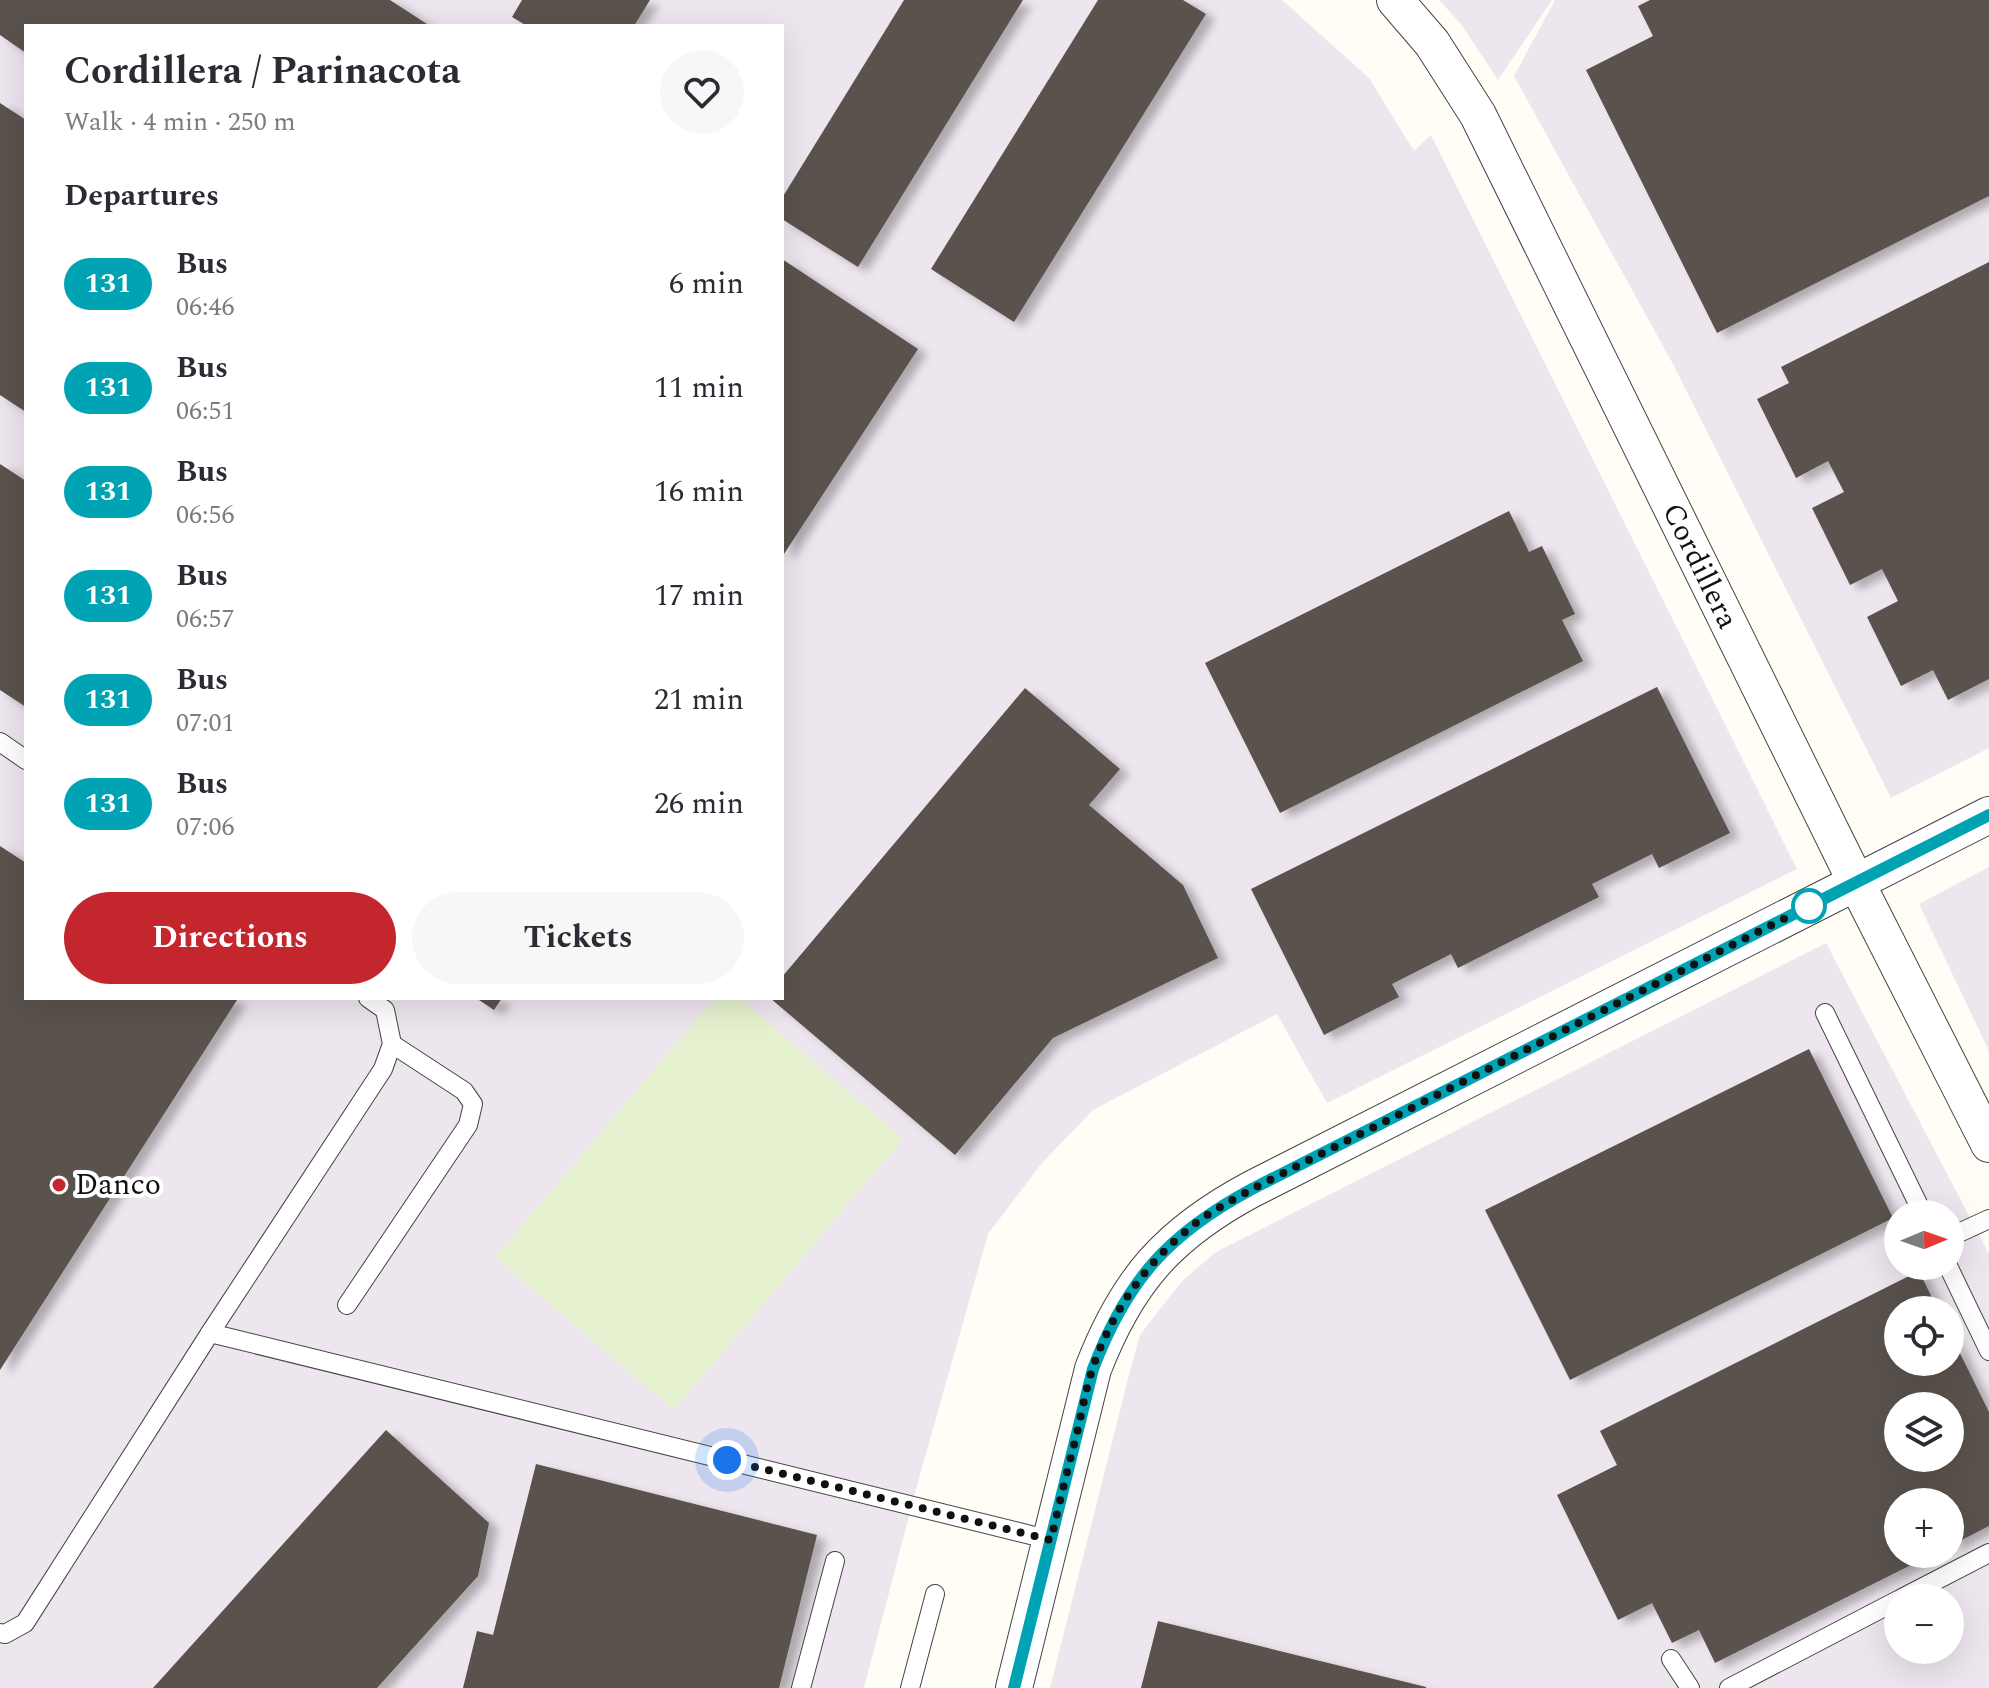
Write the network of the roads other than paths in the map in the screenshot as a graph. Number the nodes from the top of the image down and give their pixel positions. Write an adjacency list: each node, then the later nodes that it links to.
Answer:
1 (1395, 0): 5 (street, Cordillera)
2 (0, 742): 3 (lane)
3 (24, 759)
4 (1989, 815): 5 (street)
5 (1856, 882): 9 (street, Cordillera); 17 (street)
6 (371, 1000): 8 (lane)
7 (1825, 1013): 10 (lane)
8 (392, 1044): 14 (lane); 15 (lane)
9 (1989, 1144)
10 (1916, 1200)
11 (1989, 1219): 12 (lane)
12 (1964, 1231)
13 (1955, 1280): 16 (lane)
14 (347, 1305)
15 (210, 1333): 17 (lane); 23 (lane)
16 (1989, 1351)
17 (1051, 1540): 27 (street)
18 (1989, 1553): 20 (lane)
19 (835, 1561): 25 (lane)
20 (1929, 1584)
21 (935, 1594): 26 (lane)
22 (1884, 1607): 29 (lane)
23 (0, 1633)
24 (1671, 1659): 28 (lane)
25 (801, 1688)
26 (910, 1688)
27 (1014, 1688)
28 (1690, 1688)
29 (1729, 1688)

